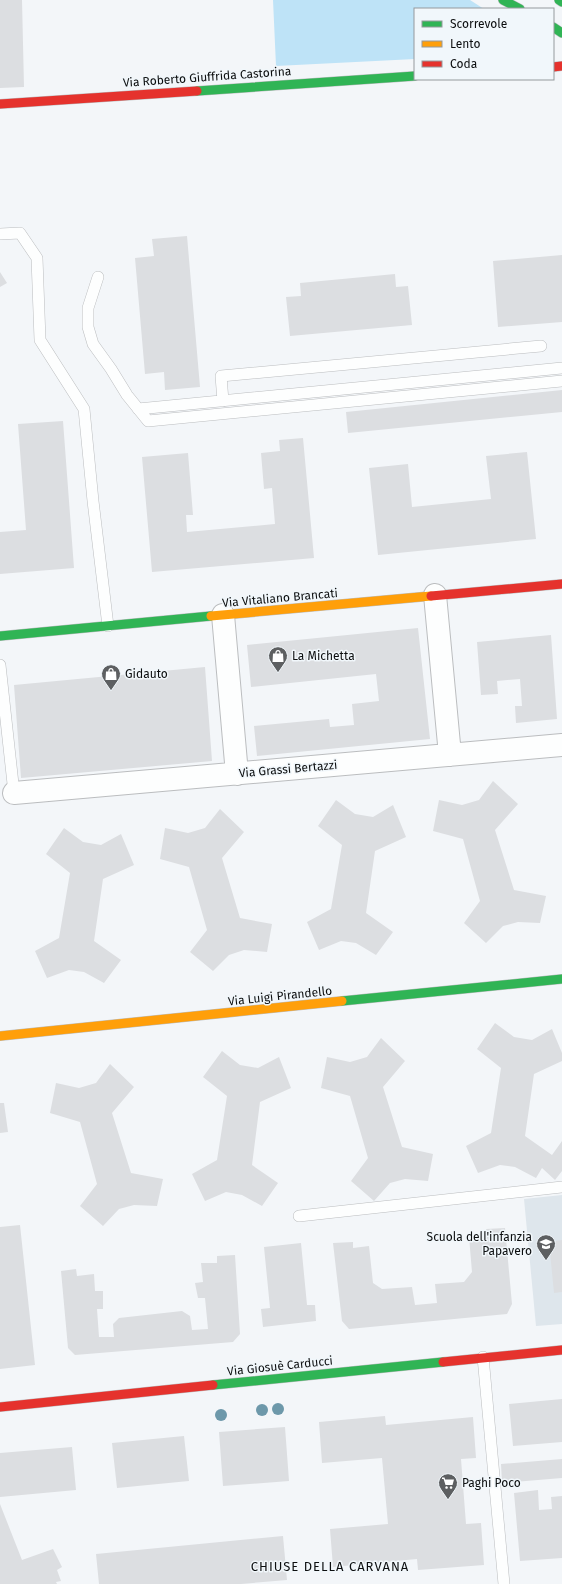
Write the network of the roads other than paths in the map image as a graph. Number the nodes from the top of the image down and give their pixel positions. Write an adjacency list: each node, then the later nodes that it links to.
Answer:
1 (503, 0): 4 (street)
2 (559, 0): 3 (street)
3 (562, 2)
4 (518, 8)
5 (414, 76): 6 (street, Via Roberto Giuffrida Castorina)
6 (0, 104)
7 (0, 234): 17 (lane)
8 (98, 277): 13 (lane)
9 (541, 346): 12 (lane)
10 (562, 368): 12 (lane)
11 (562, 381): 13 (lane)
12 (224, 400): 13 (lane)
13 (138, 409)
14 (562, 584): 15 (street, Via Vitaliano Brancati)
15 (435, 595): 16 (street, Via Vitaliano Brancati); 21 (street)
16 (222, 616): 17 (street, Via Vitaliano Brancati); 22 (street)
17 (108, 626): 18 (street, Via Vitaliano Brancati)
18 (0, 636)
19 (0, 665): 23 (lane)
20 (562, 746): 21 (street, Via Grassi Bertazzi)
21 (450, 755): 22 (street, Via Grassi Bertazzi)
22 (237, 774): 23 (street, Via Grassi Bertazzi)
23 (14, 793)
24 (562, 979): 25 (street, Via Luigi Pirandello)
25 (0, 1036)
26 (562, 1187): 27 (lane)
27 (299, 1216)
28 (562, 1350): 29 (street, Via Giosuè Carducci)
29 (483, 1357): 30 (street, Via Giosuè Carducci); 31 (lane)
30 (0, 1407)
31 (504, 1584)

